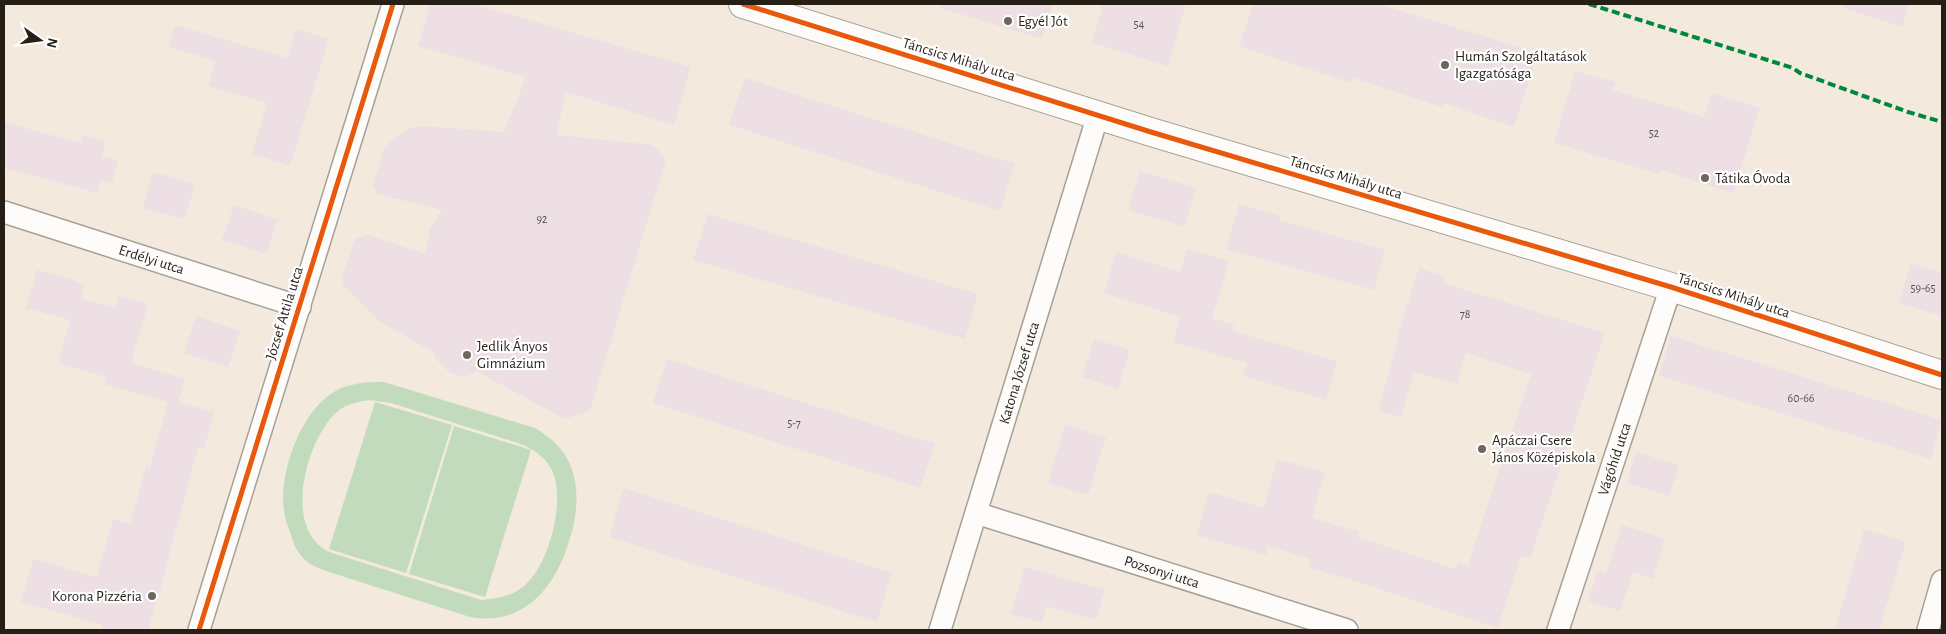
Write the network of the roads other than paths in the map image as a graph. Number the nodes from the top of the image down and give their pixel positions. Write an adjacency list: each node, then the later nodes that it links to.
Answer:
1 (393, 4): 6 (street, József Attila utca)
2 (743, 4): 3 (street, Táncsics Mihály utca)
3 (1098, 115): 5 (street, Táncsics Mihály utca); 8 (street, Katona József utca)
4 (4, 212): 6 (street, Erdélyi utca)
5 (1671, 287): 7 (street, Táncsics Mihály utca); 13 (street, Vágóhíd utca)
6 (300, 307): 10 (street, József Attila utca)
7 (1942, 375)
8 (976, 513): 11 (street, Katona József utca); 12 (street, Pozsonyi utca)
9 (1942, 581): 14 (street)
10 (199, 630)
11 (940, 630)
12 (1347, 630)
13 (1558, 630)
14 (1928, 630)

